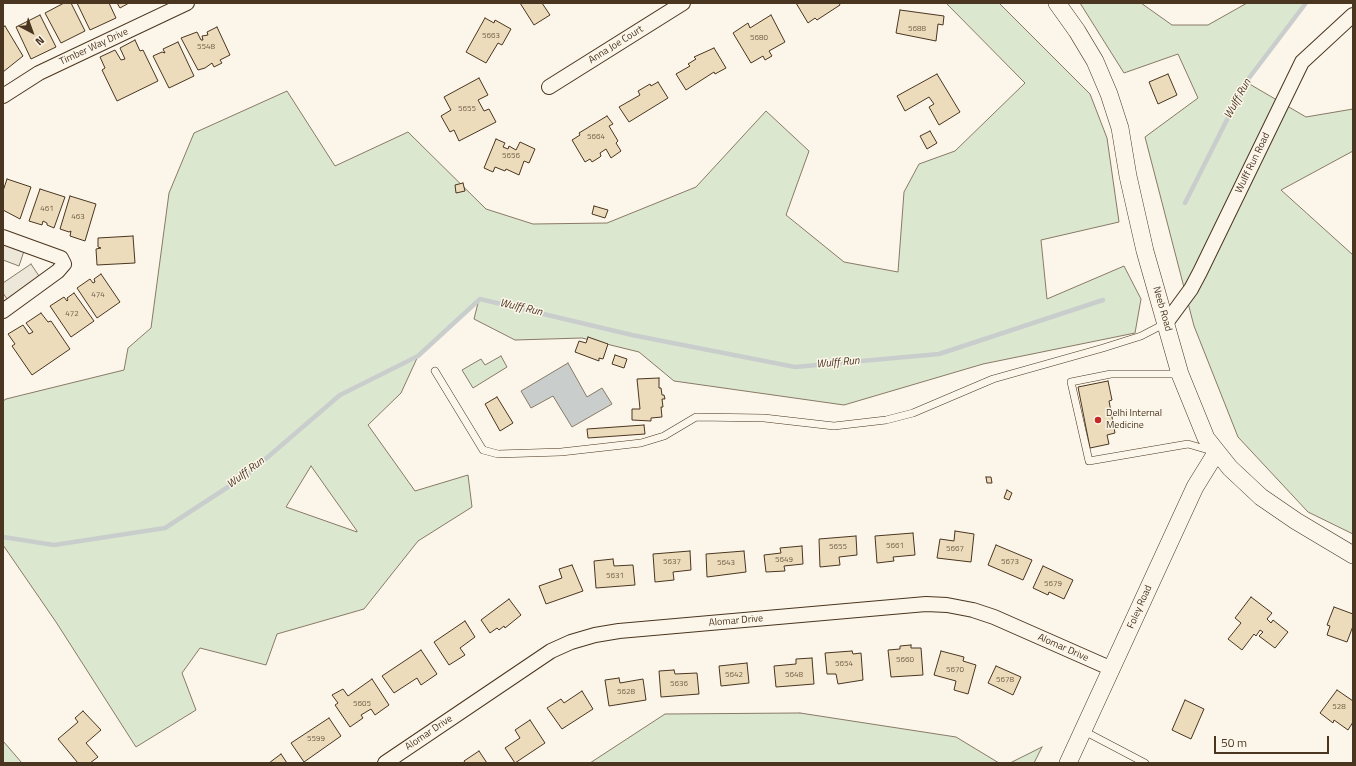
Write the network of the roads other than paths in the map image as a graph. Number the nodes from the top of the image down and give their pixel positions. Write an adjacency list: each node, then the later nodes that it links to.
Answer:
1 (187, 3): 6 (street, Timber Way Drive)
2 (683, 3): 5 (street, Anna Joe Court)
3 (1057, 3): 9 (street, Neeb Road)
4 (1353, 15): 9 (street, Wulff Run Road)
5 (549, 87)
6 (3, 96)
7 (3, 237): 8 (street)
8 (3, 311)
9 (1166, 323): 10 (lane); 11 (street, Neeb Road)
10 (435, 372)
11 (1180, 374): 12 (street, Neeb Road); 12 (lane)
12 (1216, 453): 13 (street, Neeb Road); 14 (street, Foley Road)
13 (1353, 555)
14 (1112, 669): 15 (street, Foley Road); 16 (street, Alomar Drive)
15 (1084, 731): 17 (street, Foley Road); 18 (lane)
16 (385, 763)
17 (1068, 763)
18 (1146, 763)

